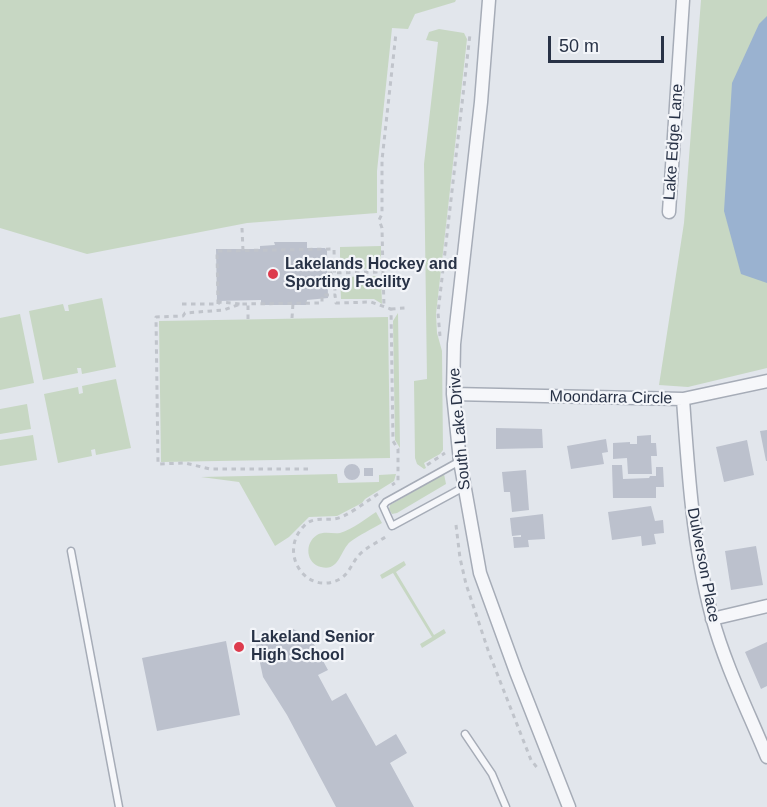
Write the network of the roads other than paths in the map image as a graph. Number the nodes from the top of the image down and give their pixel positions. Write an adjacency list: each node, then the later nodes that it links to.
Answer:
1 (489, 0): 5 (street, South Lake Drive)
2 (683, 0): 3 (street, Lake Edge Lane)
3 (669, 213)
4 (767, 381): 6 (street, Moondarra Circle)
5 (453, 394): 6 (street, Moondarra Circle); 7 (street, South Lake Drive)
6 (683, 399): 11 (street, Dulverson Place)
7 (460, 461): 8 (street, South Lake Drive); 8 (lane)
8 (464, 487): 16 (street, South Lake Drive)
9 (71, 551): 14 (lane)
10 (767, 606): 11 (street)
11 (712, 619): 13 (street, Dulverson Place)
12 (465, 734): 15 (lane)
13 (767, 757)
14 (118, 807)
15 (506, 807)
16 (569, 807)

